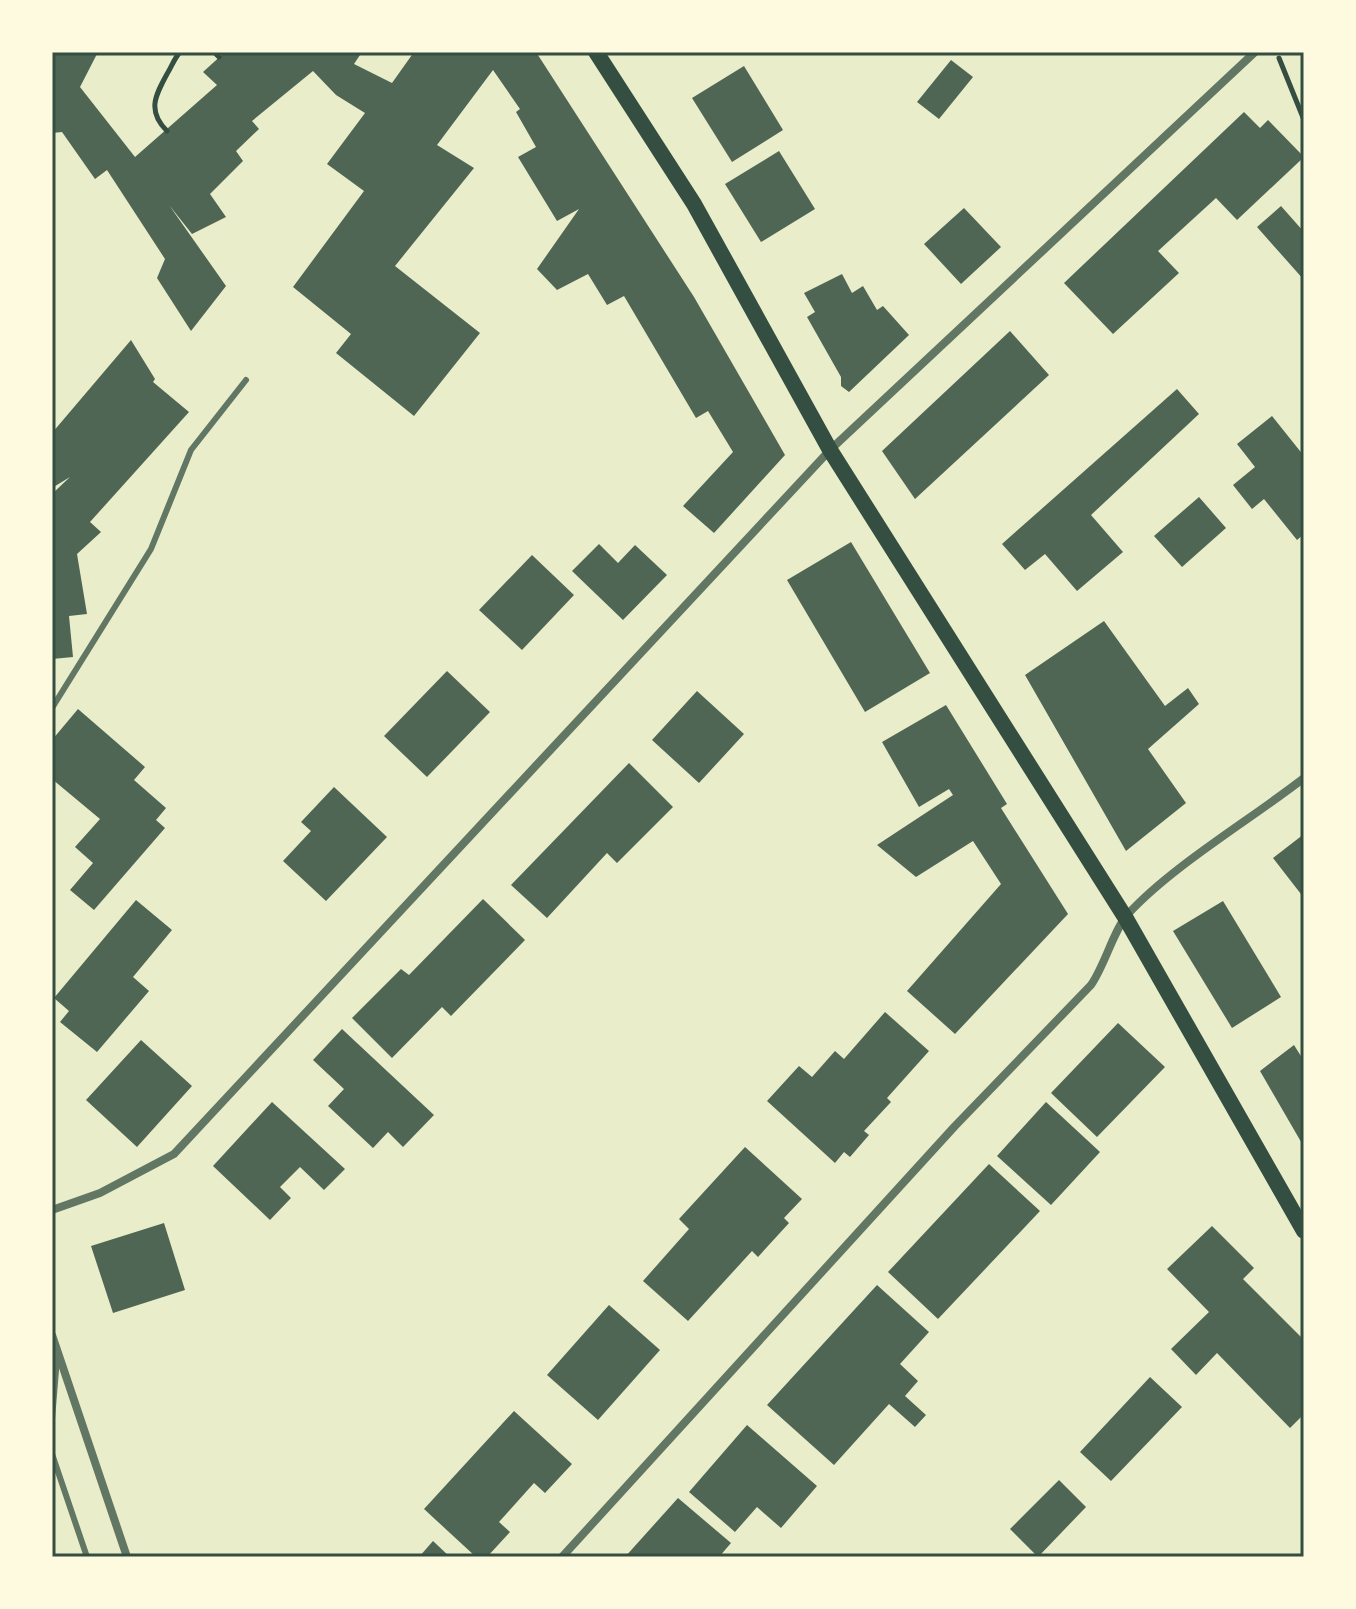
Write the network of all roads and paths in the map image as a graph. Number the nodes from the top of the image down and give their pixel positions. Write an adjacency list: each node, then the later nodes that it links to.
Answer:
1 (180, 52): 6 (path)
2 (596, 52): 8 (main road)
3 (1255, 52): 8 (street)
4 (1276, 52): 5 (path)
5 (1304, 120)
6 (167, 131)
7 (246, 380): 9 (lane)
8 (830, 450): 11 (main road); 12 (street)
9 (52, 708)
10 (1304, 778): 11 (street)
11 (1125, 917): 13 (main road); 20 (street)
12 (52, 1210)
13 (1304, 1231)
14 (52, 1335): 15 (street)
15 (58, 1354): 16 (lane); 19 (street)
16 (52, 1419)
17 (52, 1454): 18 (lane)
18 (87, 1557)
19 (127, 1557)
20 (562, 1557)

